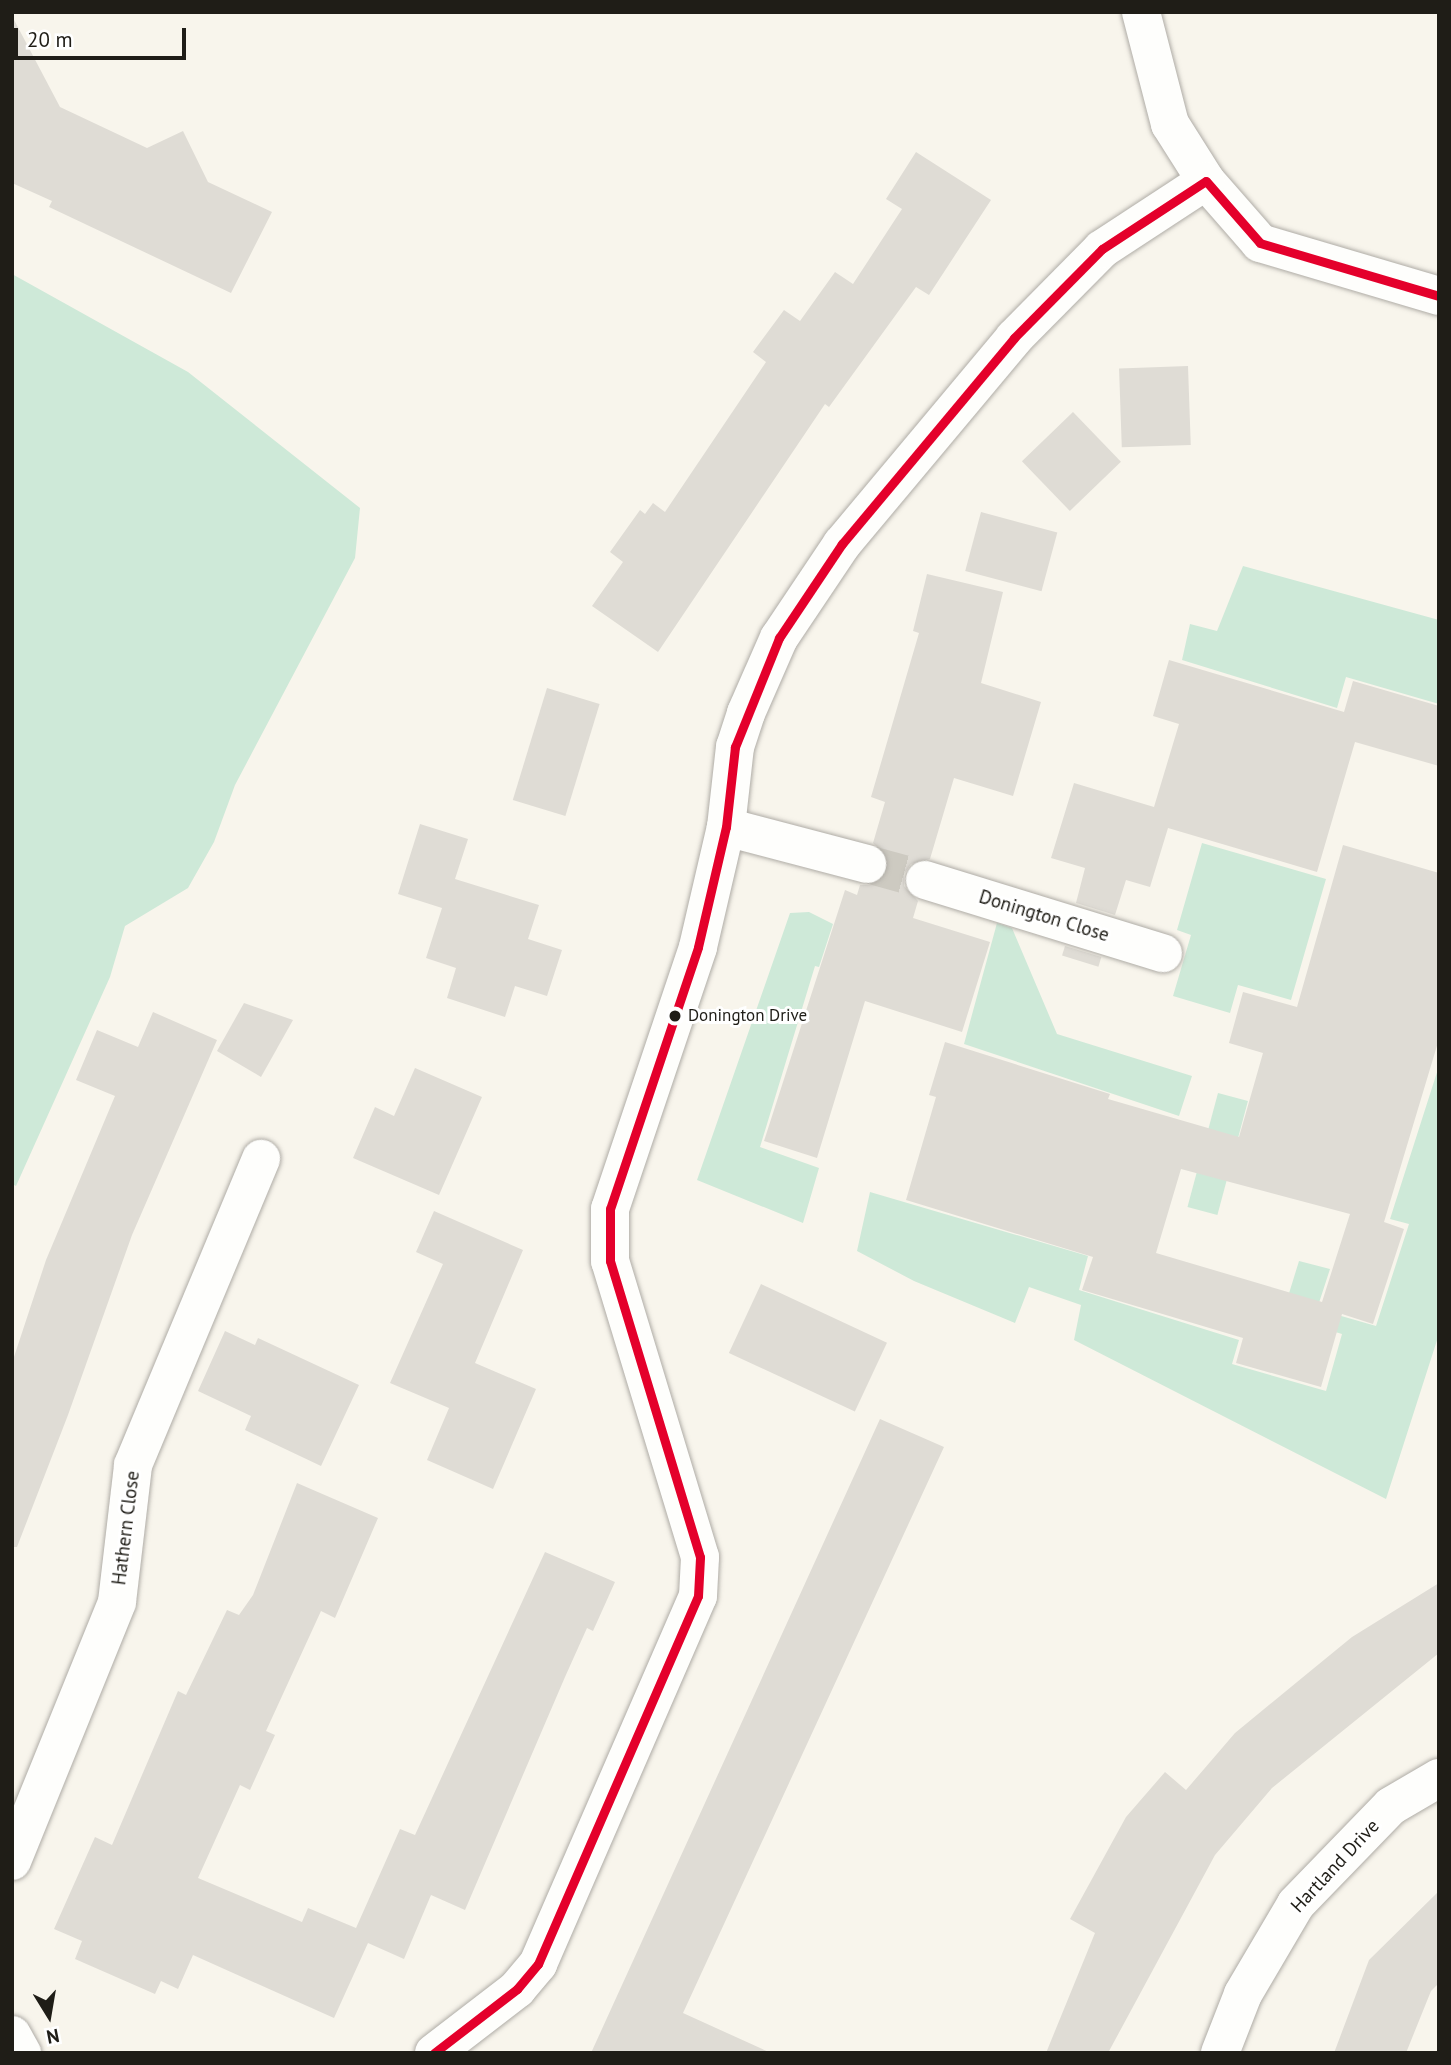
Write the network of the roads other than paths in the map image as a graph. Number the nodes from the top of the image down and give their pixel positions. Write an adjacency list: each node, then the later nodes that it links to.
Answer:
1 (1141, 12): 2 (street)
2 (1206, 181): 3 (street); 4 (street)
3 (1439, 296)
4 (726, 827): 5 (street); 13 (street)
5 (867, 864)
6 (925, 880): 7 (street, Donington Close)
7 (1163, 953)
8 (261, 1159): 10 (street, Hathern Close)
9 (1439, 1778): 14 (street, Hartland Drive)
10 (12, 1861)
11 (12, 2035): 12 (street)
12 (22, 2053)
13 (434, 2053)
14 (1220, 2053)

